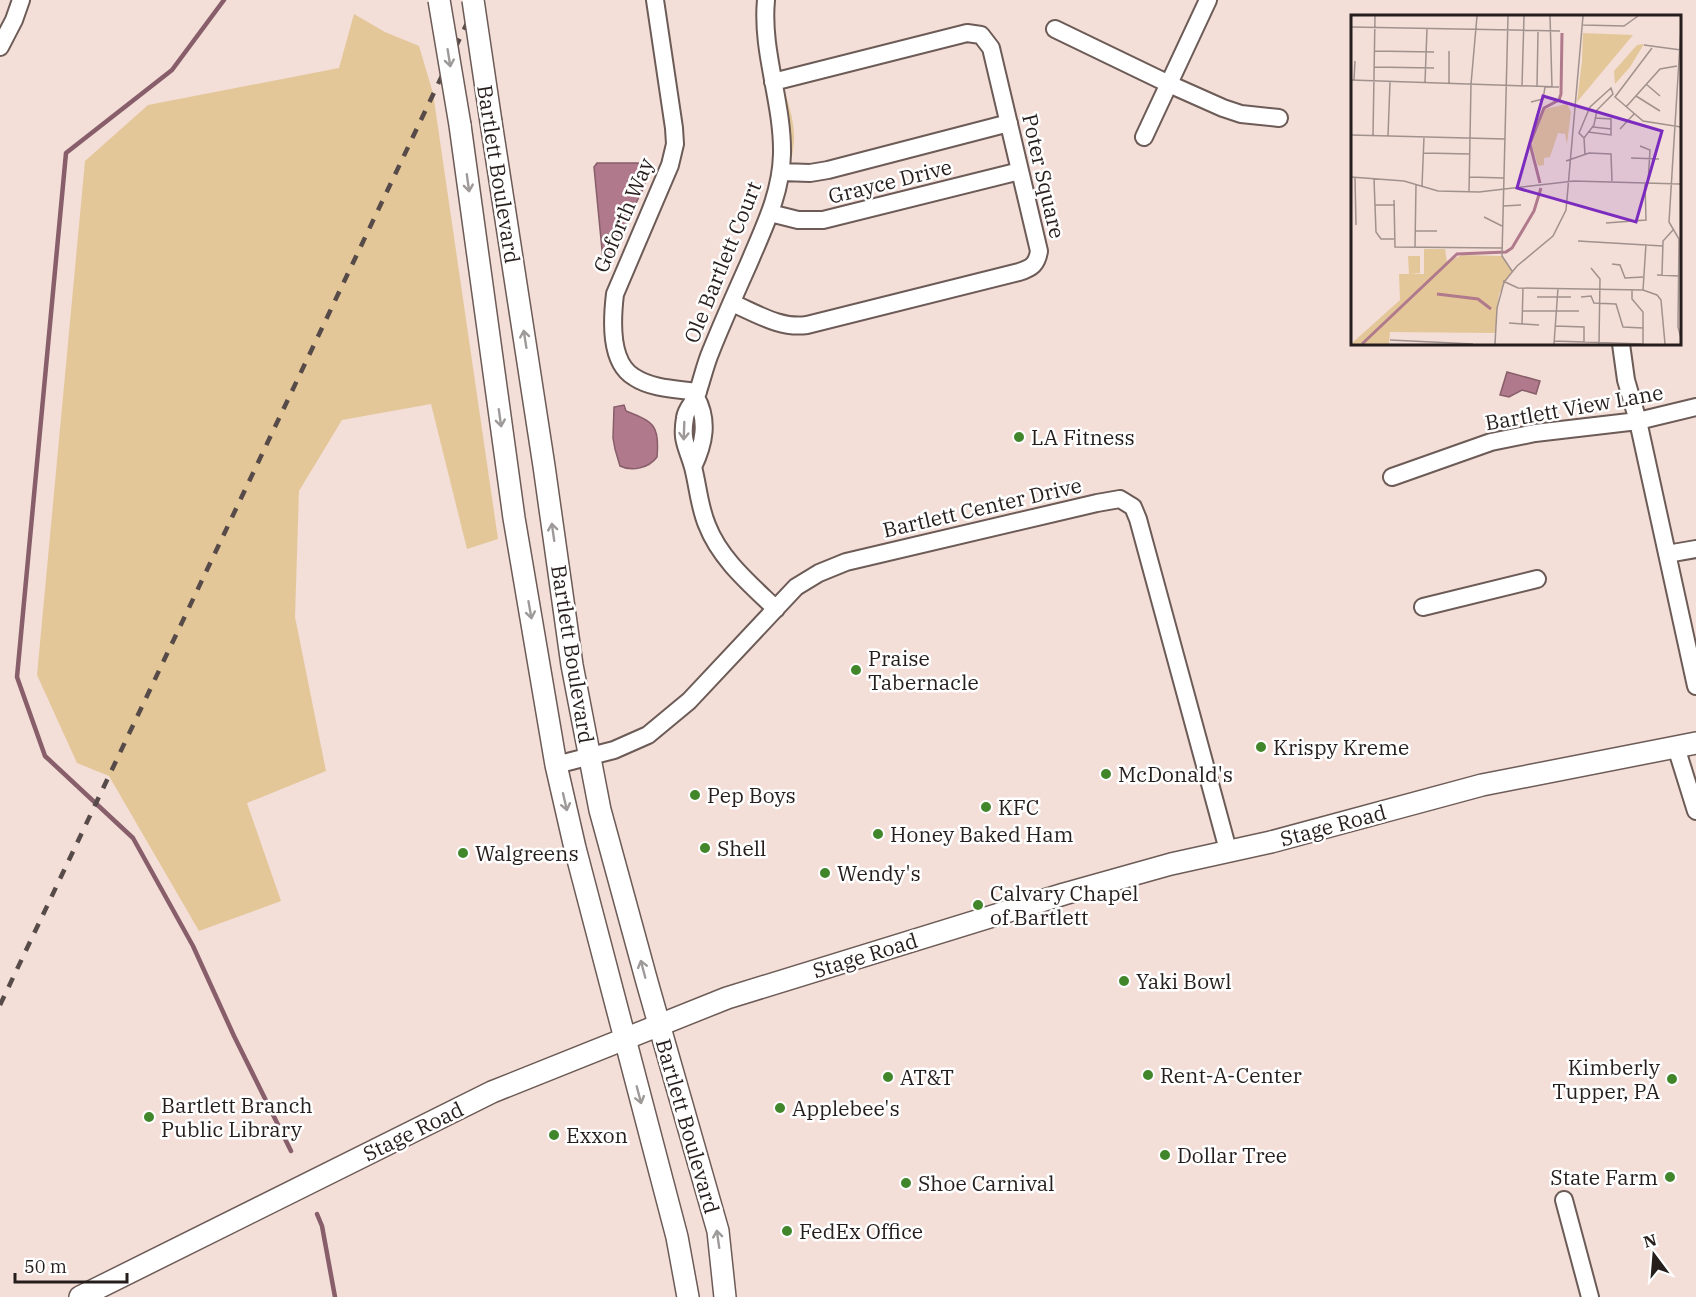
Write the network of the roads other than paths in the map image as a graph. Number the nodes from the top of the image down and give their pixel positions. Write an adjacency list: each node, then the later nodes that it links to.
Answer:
1 (21, 0): 8 (street)
2 (439, 0): 31 (main road, Bartlett Boulevard, one-way to 31, bridge)
3 (473, 0): 30 (main road, Bartlett Boulevard, one-way to 3, bridge)
4 (655, 0): 19 (street, Goforth Way)
5 (766, 0): 9 (street, Ole Bartlett Court)
6 (1208, 0): 10 (street)
7 (1056, 29): 10 (street)
8 (0, 48)
9 (773, 82): 12 (street, Poter Square); 15 (street, Ole Bartlett Court)
10 (1169, 84): 11 (street); 13 (street)
11 (1279, 118)
12 (1009, 123): 14 (street, Poter Square); 15 (street, Grayce Drive)
13 (1144, 137)
14 (1020, 171): 16 (street, Grayce Drive); 17 (street, Poter Square)
15 (781, 172): 16 (street, Ole Bartlett Court)
16 (770, 213): 17 (street, Ole Bartlett Court)
17 (732, 303): 19 (street, Ole Bartlett Court)
18 (1621, 345): 21 (street)
19 (697, 394): 27 (street)
20 (1696, 407): 21 (street, Bartlett View Lane)
21 (1638, 421): 22 (street, Bartlett View Lane); 24 (street)
22 (1392, 477)
23 (1696, 549): 24 (street)
24 (1667, 554): 28 (street)
25 (1537, 579): 26 (street)
26 (1423, 607)
27 (776, 609): 30 (street, Bartlett Center Drive); 33 (street, Bartlett Center Drive)
28 (1696, 686)
29 (1686, 745): 32 (street); 33 (main road, Stage Road)
30 (591, 758): 31 (street, Bartlett Center Drive); 34 (main road, Bartlett Boulevard, one-way to 30)
31 (556, 765): 35 (main road, Bartlett Boulevard, one-way to 35)
32 (1696, 811)
33 (1228, 850): 34 (main road, Stage Road)
34 (659, 1025): 35 (main road, Stage Road); 39 (main road, Bartlett Boulevard, one-way to 34)
35 (624, 1039): 37 (main road, Stage Road); 38 (main road, Bartlett Boulevard, one-way to 38)
36 (1564, 1200): 40 (street)
37 (80, 1297)
38 (688, 1297)
39 (725, 1297)
40 (1590, 1297)

